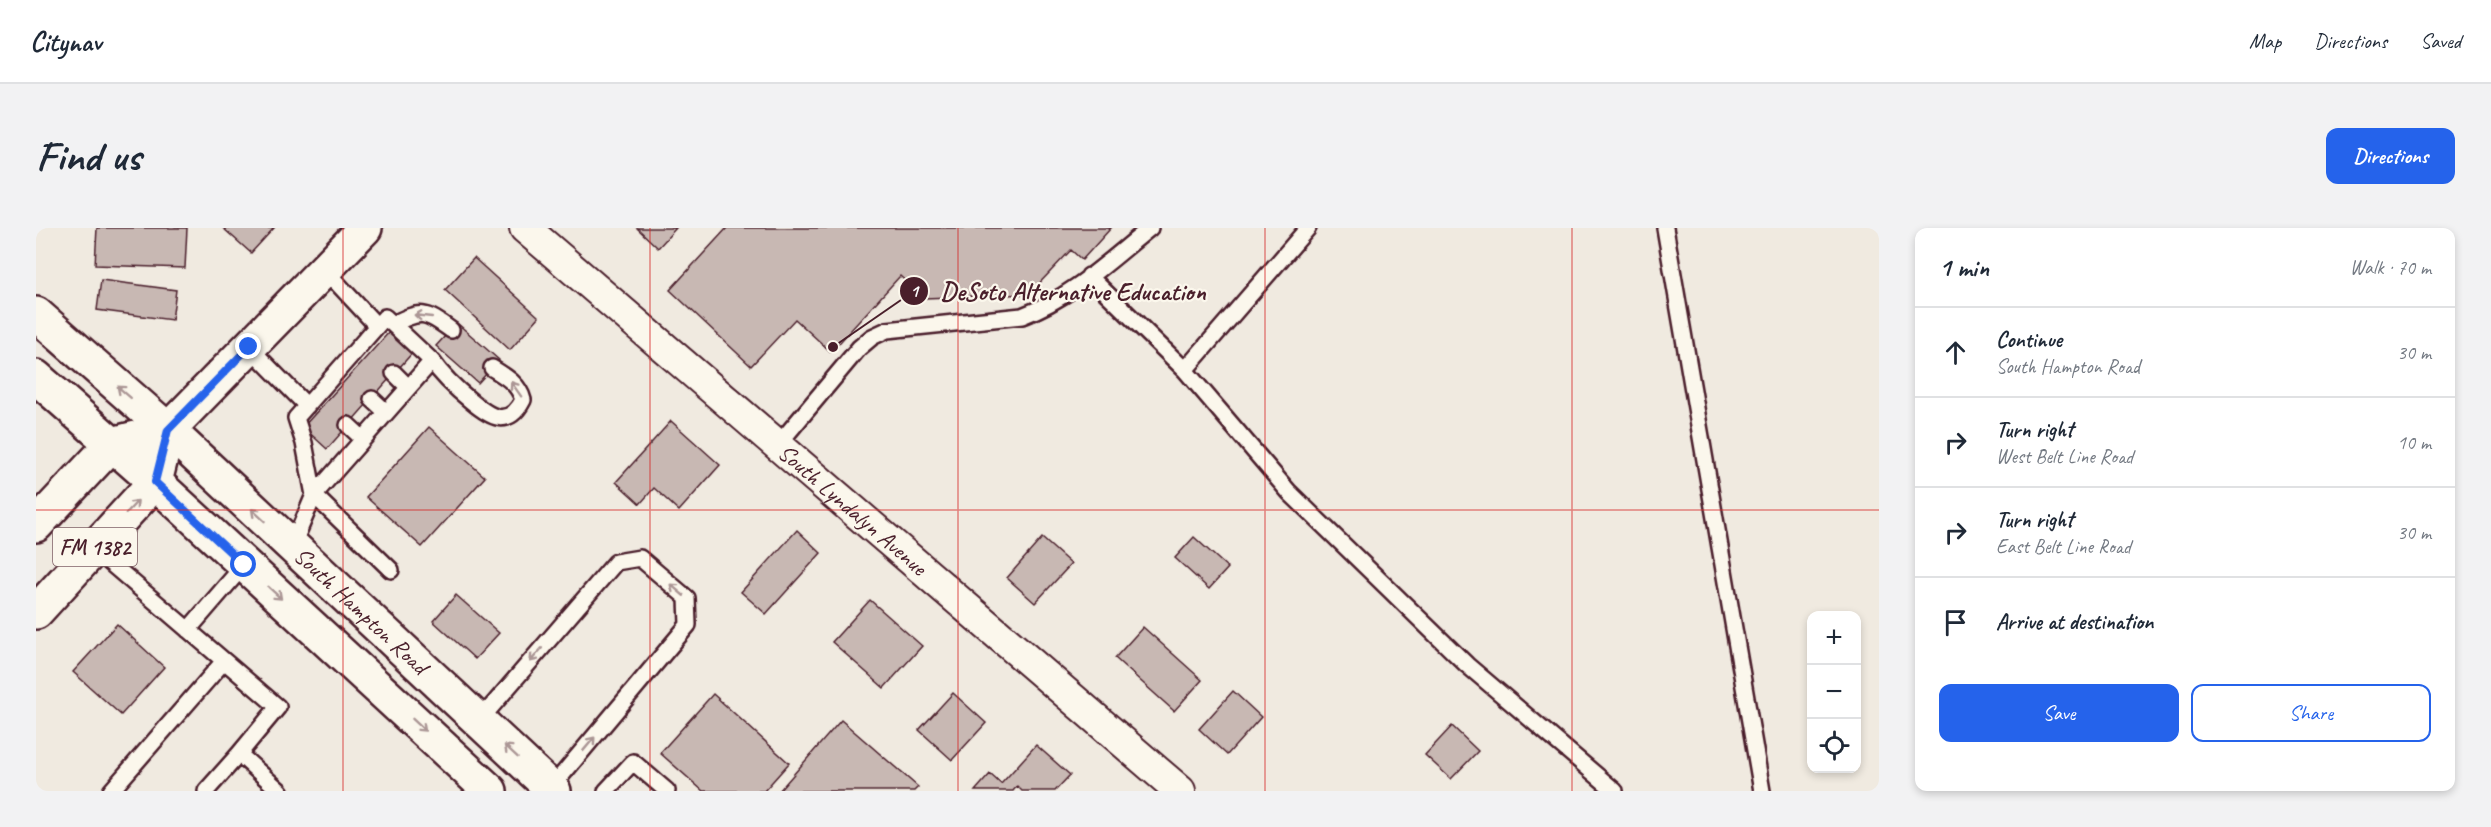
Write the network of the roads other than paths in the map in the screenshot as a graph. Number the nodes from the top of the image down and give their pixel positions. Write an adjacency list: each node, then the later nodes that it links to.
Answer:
1 (365, 228): 6 (main road)
2 (525, 228): 25 (street, South Lyndalyn Avenue)
3 (1150, 228): 7 (lane)
4 (1308, 228): 14 (lane)
5 (1665, 228): 47 (lane)
6 (324, 269): 9 (lane); 11 (main road)
7 (1089, 276): 14 (lane); 25 (lane)
8 (36, 314): 22 (main road, South Hampton Road, one-way to 8)
9 (385, 325): 10 (lane, one-way to 9); 12 (lane); 19 (lane)
10 (451, 330)
11 (249, 347): 19 (lane); 22 (main road)
12 (432, 361): 13 (lane, one-way to 13); 17 (lane)
13 (492, 368)
14 (1185, 370): 46 (lane)
15 (394, 374): 17 (lane)
16 (36, 377): 24 (main road, South Hampton Road)
17 (408, 387): 20 (lane)
18 (372, 399): 20 (lane)
19 (317, 401): 27 (lane)
20 (386, 412): 23 (lane)
21 (348, 425): 23 (lane)
22 (168, 430): 24 (main road); 26 (main road, FM 1382); 29 (main road, South Hampton Road, one-way to 22)
23 (363, 439): 27 (lane)
24 (112, 444): 26 (main road, South Hampton Road); 28 (main road, FM 1382)
25 (777, 446): 45 (street, South Lyndalyn Avenue)
26 (155, 482): 30 (main road, FM 1382, one-way to 26); 31 (main road, South Hampton Road)
27 (314, 495): 29 (lane); 32 (lane)
28 (40, 514)
29 (292, 547): 36 (main road, South Hampton Road)
30 (94, 549): 33 (main road, FM 1382); 34 (lane)
31 (244, 565): 34 (lane); 42 (main road, South Hampton Road, one-way to 42)
32 (391, 570)
33 (36, 612)
34 (188, 630): 35 (lane)
35 (224, 661): 37 (lane); 39 (lane)
36 (479, 721): 38 (main road, South Hampton Road, one-way to 36); 38 (lane, one-way to 36)
37 (239, 754): 40 (lane); 41 (lane)
38 (552, 790)
39 (111, 791)
40 (206, 791)
41 (280, 791)
42 (490, 791)
43 (606, 791): 44 (lane)
44 (667, 791)
45 (1180, 791)
46 (1615, 791)
47 (1762, 791)

